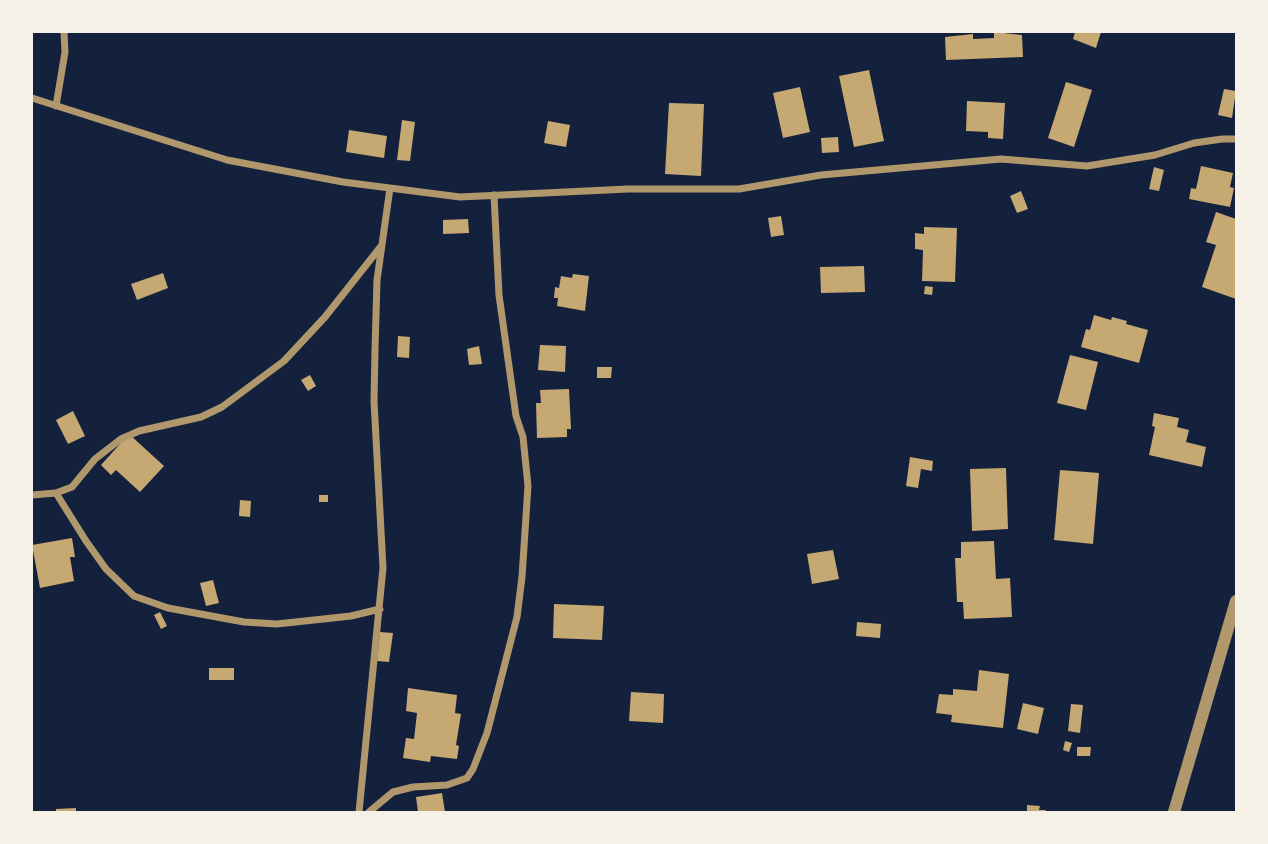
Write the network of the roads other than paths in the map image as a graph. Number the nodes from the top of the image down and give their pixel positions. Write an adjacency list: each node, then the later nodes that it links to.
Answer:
1 (64, 32): 3 (street)
2 (32, 98): 3 (street)
3 (56, 106): 5 (street)
4 (1237, 139): 6 (street)
5 (390, 188): 6 (street); 7 (street)
6 (494, 195): 13 (street)
7 (382, 244): 8 (street); 11 (street)
8 (56, 493): 9 (street); 11 (street)
9 (32, 495)
10 (1237, 601): 14 (street)
11 (380, 609): 12 (street)
12 (359, 813)
13 (369, 813)
14 (1174, 813)

